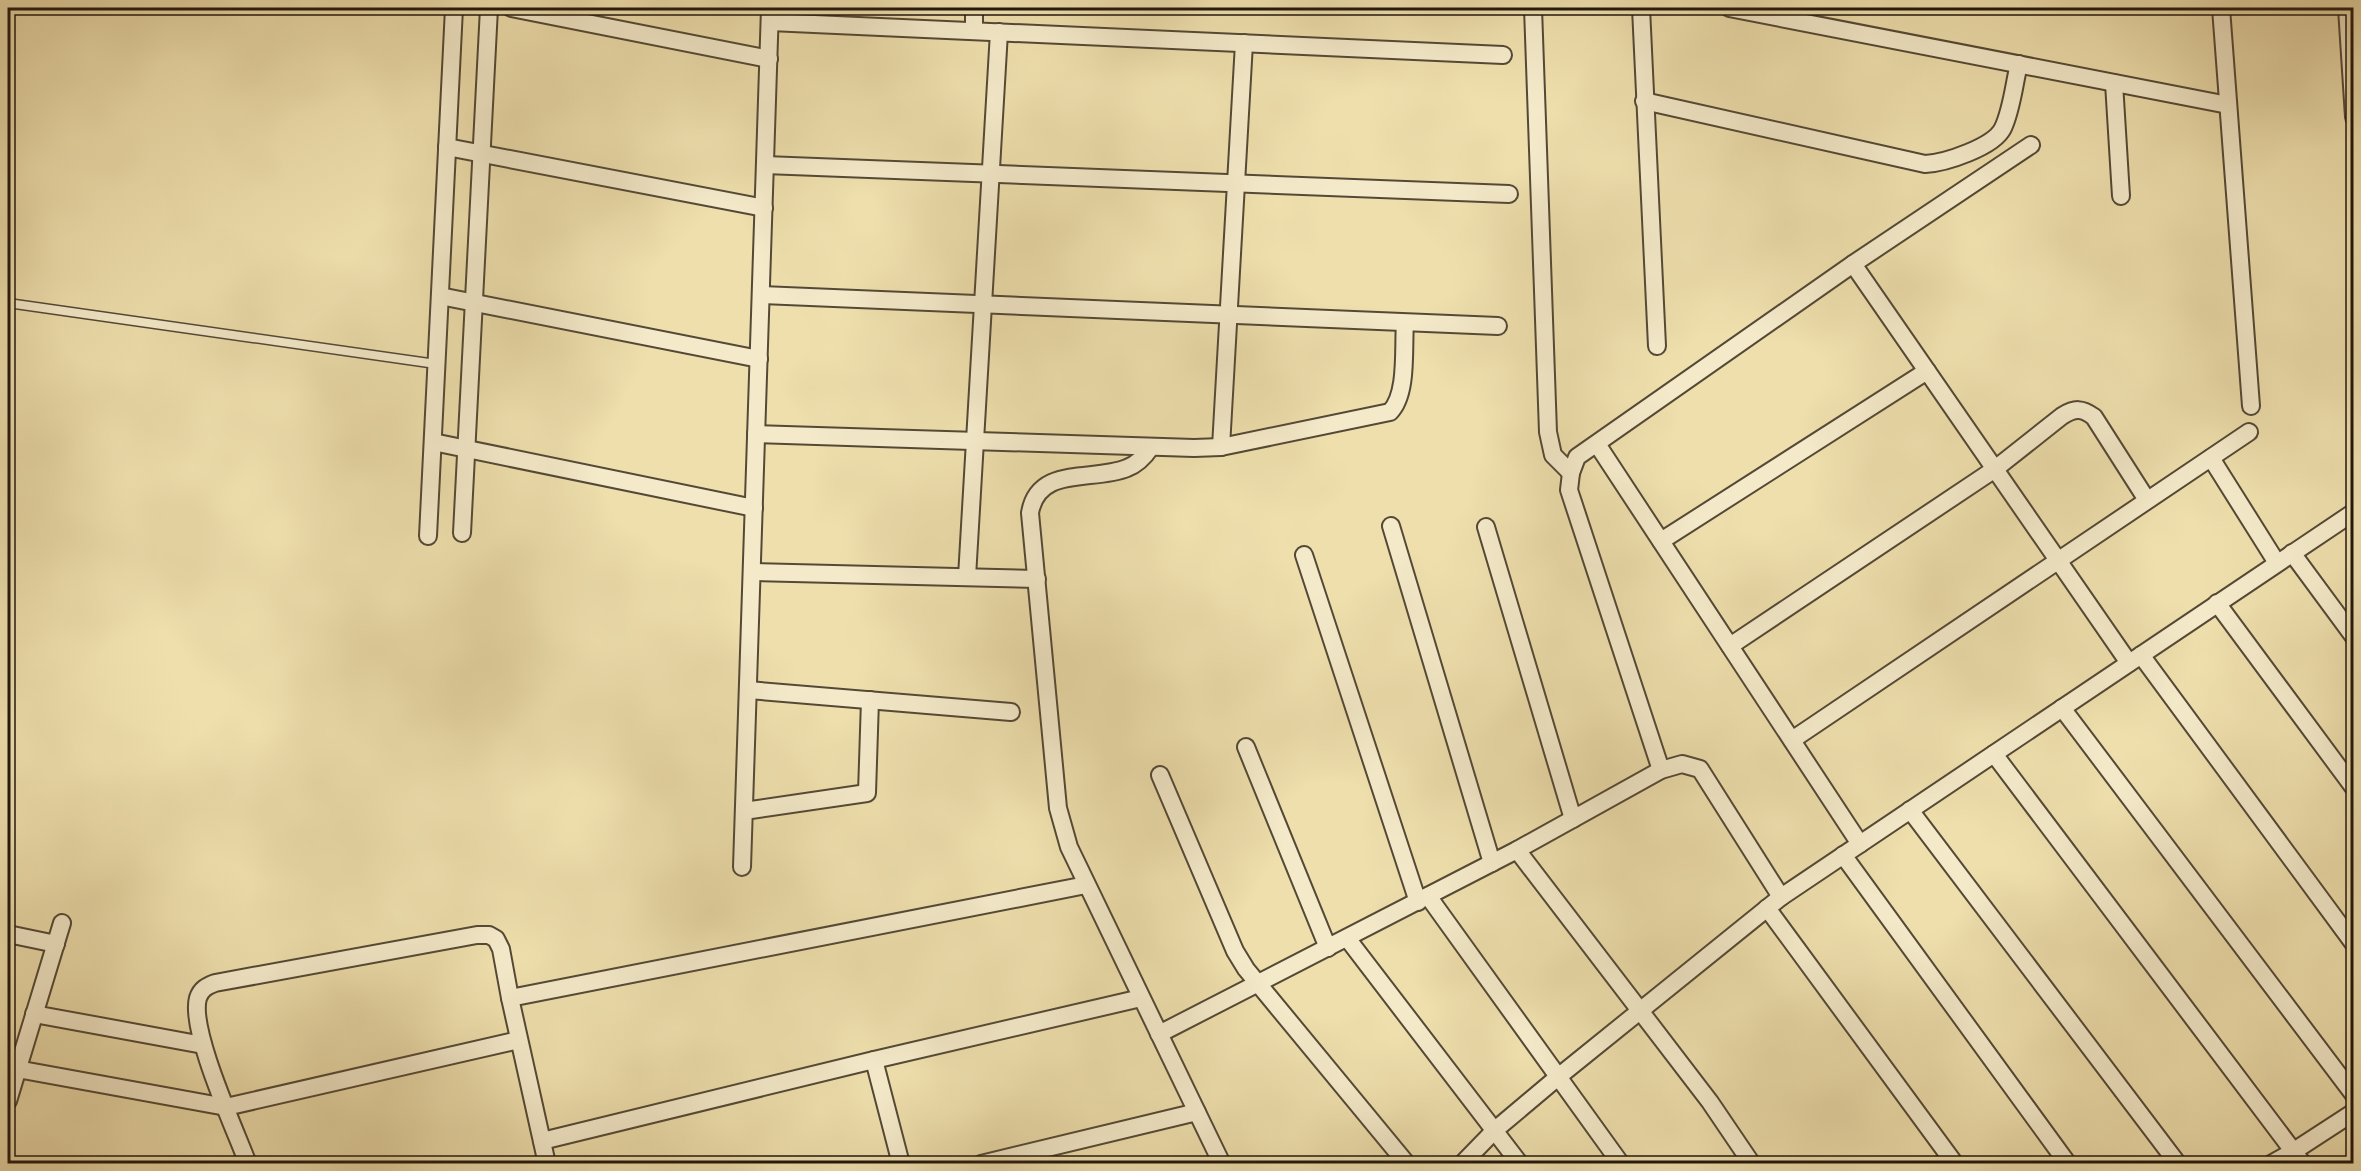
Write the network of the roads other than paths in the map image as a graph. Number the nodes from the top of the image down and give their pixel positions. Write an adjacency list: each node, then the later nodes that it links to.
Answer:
1 (454, 8): 22 (street)
2 (489, 8): 23 (street)
3 (511, 8): 15 (street)
4 (974, 8): 11 (street)
5 (1533, 8): 54 (street)
6 (1641, 8): 18 (street)
7 (1729, 8): 16 (street)
8 (2220, 8): 19 (street)
9 (2346, 8): 20 (street)
10 (770, 15): 11 (street); 15 (street)
11 (974, 31): 12 (street)
12 (999, 32): 13 (street); 25 (street)
13 (1244, 43): 14 (street); 26 (street)
14 (1503, 55)
15 (769, 59): 24 (street)
16 (2019, 64): 17 (street); 18 (street)
17 (2114, 83): 19 (street); 28 (street)
18 (1644, 102): 39 (street)
19 (2228, 105): 43 (street)
20 (2354, 117)
21 (2031, 144): 30 (street)
22 (447, 147): 23 (street); 32 (street)
23 (482, 154): 29 (street); 34 (street)
24 (765, 165): 25 (street); 29 (street)
25 (990, 174): 26 (street); 35 (street)
26 (1236, 183): 27 (street); 36 (street)
27 (1509, 194)
28 (2121, 195)
29 (764, 208): 31 (street)
30 (1853, 264): 42 (street); 48 (street)
31 (761, 295): 35 (street); 40 (street)
32 (440, 296): 34 (street); 41 (street)
33 (8, 303): 41 (lane)
34 (474, 303): 40 (street); 51 (street)
35 (983, 304): 36 (street); 46 (street)
36 (1228, 315): 37 (street); 50 (street)
37 (1405, 323): 38 (street); 50 (street)
38 (1498, 327)
39 (1657, 346)
40 (759, 360): 45 (street)
41 (436, 364): 47 (street)
42 (1927, 371): 53 (street); 62 (street)
43 (2252, 406)
44 (2249, 432): 52 (street)
45 (756, 434): 46 (street); 56 (street)
46 (975, 441): 49 (street); 68 (street)
47 (433, 442): 51 (street); 61 (street)
48 (1597, 444): 54 (street); 62 (street)
49 (1151, 447): 50 (street); 69 (street)
50 (1221, 447)
51 (466, 449): 56 (street); 60 (street)
52 (2211, 458): 55 (street); 66 (street)
53 (1995, 469): 55 (street); 65 (street); 72 (street)
54 (1571, 473): 81 (street)
55 (2147, 500): 65 (street)
56 (754, 508): 67 (street)
57 (2354, 512): 63 (street)
58 (1391, 526): 90 (street)
59 (1486, 527): 86 (street)
60 (462, 533)
61 (428, 536)
62 (1661, 541): 72 (street)
63 (2292, 553): 66 (street); 71 (street)
64 (1304, 555): 94 (street)
65 (2058, 561): 73 (street); 78 (street)
66 (2277, 563): 70 (street)
67 (752, 572): 68 (street); 74 (street)
68 (967, 577): 69 (street)
69 (1037, 579): 92 (street)
70 (2217, 603): 73 (street); 83 (street)
71 (2354, 637)
72 (1730, 646): 78 (street)
73 (2135, 659): 76 (street); 100 (street)
74 (748, 690): 75 (street); 85 (street)
75 (870, 700): 77 (street); 85 (street)
76 (2062, 708): 80 (street); 114 (street)
77 (1011, 712)
78 (1792, 740): 87 (street)
79 (1246, 747): 101 (street)
80 (1994, 754): 84 (street); 121 (street)
81 (1661, 770): 86 (street); 93 (street)
82 (1160, 775): 102 (street)
83 (2354, 788)
84 (1910, 810): 87 (street); 134 (street)
85 (744, 811): 91 (street)
86 (1573, 819): 88 (street)
87 (1860, 844): 89 (street)
88 (1517, 850): 90 (street); 105 (street)
89 (1843, 855): 93 (street); 133 (street)
90 (1492, 863): 94 (street)
91 (742, 867)
92 (1086, 885): 103 (street); 104 (street)
93 (1781, 897): 95 (street)
94 (1423, 899): 98 (street); 113 (street)
95 (1767, 908): 105 (street); 132 (street)
96 (62, 923): 99 (street)
97 (8, 934): 99 (street)
98 (1347, 938): 101 (street); 119 (street)
99 (56, 944): 106 (street)
100 (2354, 944)
101 (1328, 948): 102 (street)
102 (1258, 985): 107 (street); 127 (street)
103 (510, 998): 108 (street); 109 (street)
104 (1141, 998): 107 (street); 111 (street)
105 (1639, 1011): 113 (street); 131 (street)
106 (34, 1014): 109 (street); 110 (street)
107 (1159, 1034): 117 (street)
108 (519, 1040): 116 (street); 120 (street)
109 (204, 1045): 116 (street)
110 (15, 1048): 112 (street)
111 (874, 1060): 120 (street); 124 (street)
112 (17, 1069): 115 (street); 116 (street)
113 (1558, 1077): 119 (street); 130 (street)
114 (2354, 1095)
115 (8, 1101)
116 (226, 1107): 123 (street)
117 (1197, 1112): 125 (street); 126 (street)
118 (2354, 1112): 121 (street)
119 (1495, 1130): 128 (street); 129 (street)
120 (542, 1141): 122 (street)
121 (2299, 1157): 135 (street)
122 (546, 1163)
123 (248, 1164)
124 (901, 1164)
125 (981, 1164)
126 (1222, 1164)
127 (1407, 1164)
128 (1462, 1164)
129 (1520, 1164)
130 (1621, 1164)
131 (1752, 1164)
132 (1955, 1164)
133 (2068, 1164)
134 (2178, 1164)
135 (2271, 1164)

